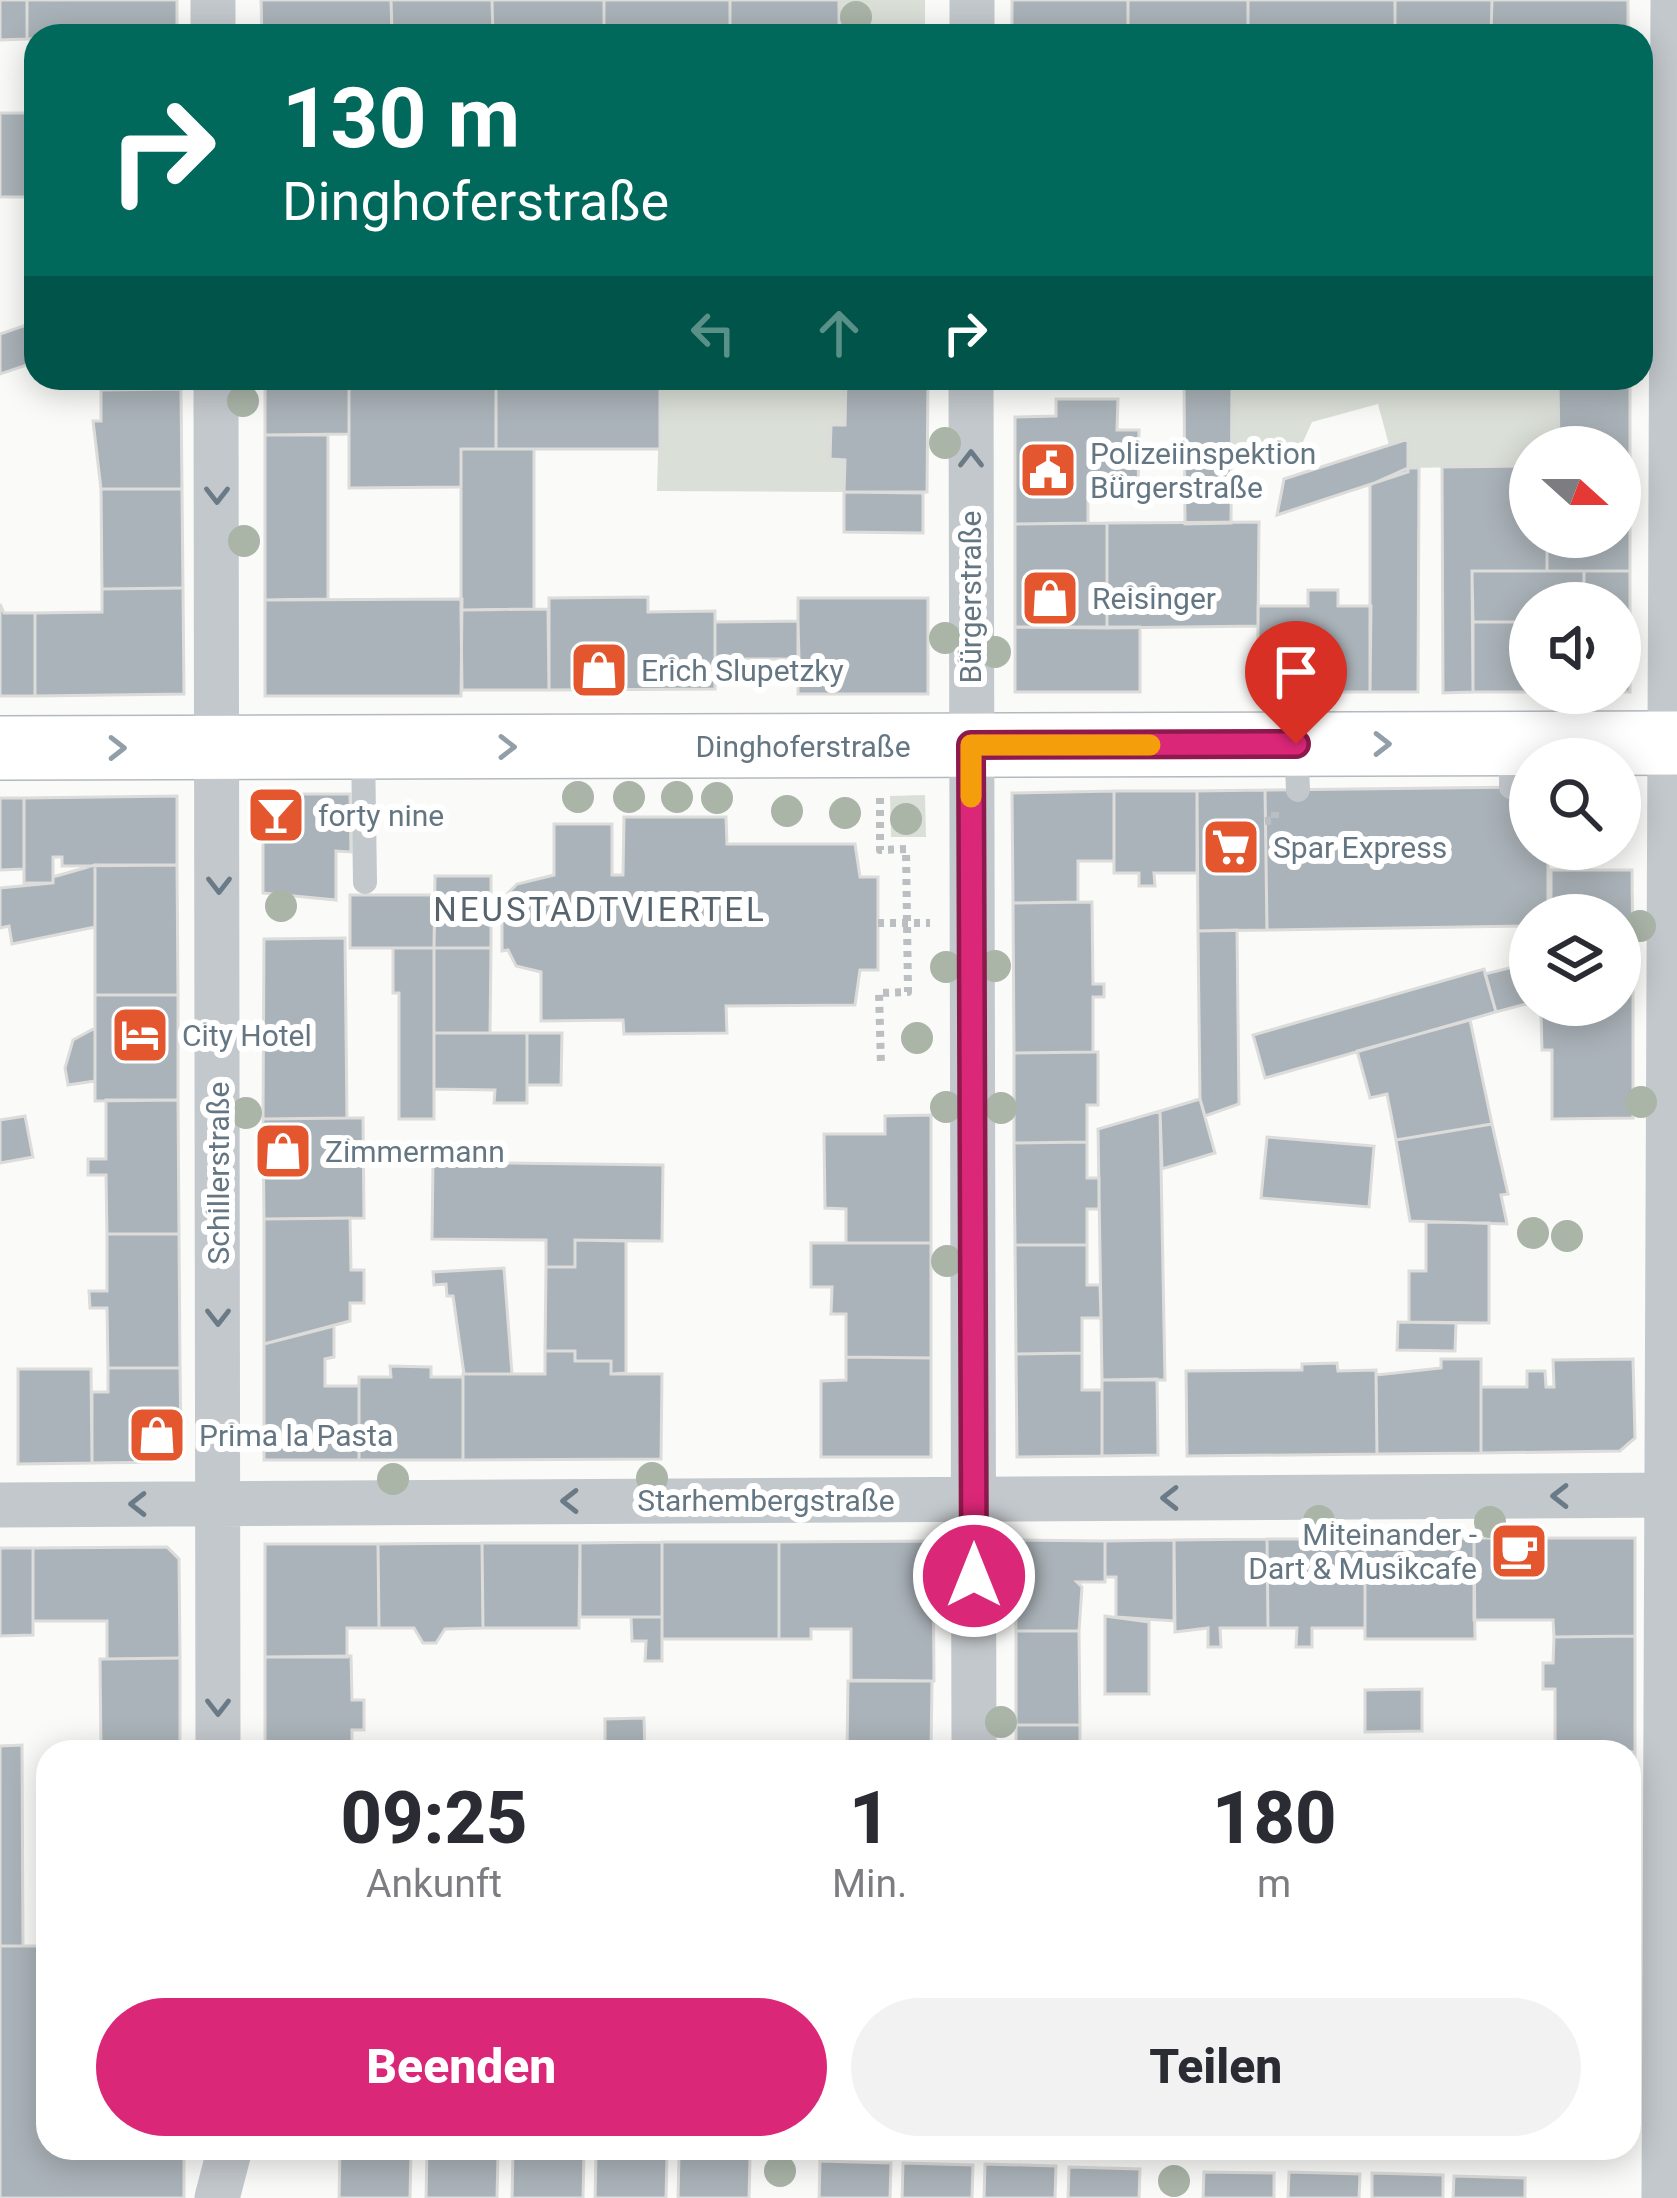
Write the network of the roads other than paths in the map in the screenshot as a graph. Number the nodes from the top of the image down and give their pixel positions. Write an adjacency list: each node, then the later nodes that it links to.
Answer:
1 (1673, 0): 4 (street)
2 (216, 390): 8 (street, Schillerstraße, one-way to 8)
3 (971, 390): 5 (street, Bürgerstraße, one-way to 3)
4 (1673, 742): 5 (main road, Dinghoferstraße, one-way to 4); 10 (street)
5 (971, 745): 6 (main road, Dinghoferstraße, one-way to 5); 11 (street, Bürgerstraße)
6 (363, 747): 8 (main road, Dinghoferstraße); 9 (lane)
7 (0, 748): 8 (main road, Dinghoferstraße, one-way to 8)
8 (219, 748): 12 (street, Schillerstraße, one-way to 12)
9 (365, 881)
10 (1673, 1495): 11 (street, Starhembergstraße, one-way to 11); 16 (street)
11 (974, 1498): 12 (street, Starhembergstraße, one-way to 12); 15 (street, Bürgerstraße)
12 (218, 1504): 13 (street, Starhembergstraße, one-way to 13); 14 (street, Schillerstraße, one-way to 14)
13 (0, 1505)
14 (218, 1740)
15 (974, 1740)
16 (1648, 2119): 19 (street)
17 (227, 2160): 18 (street)
18 (217, 2198)
19 (1664, 2198)

